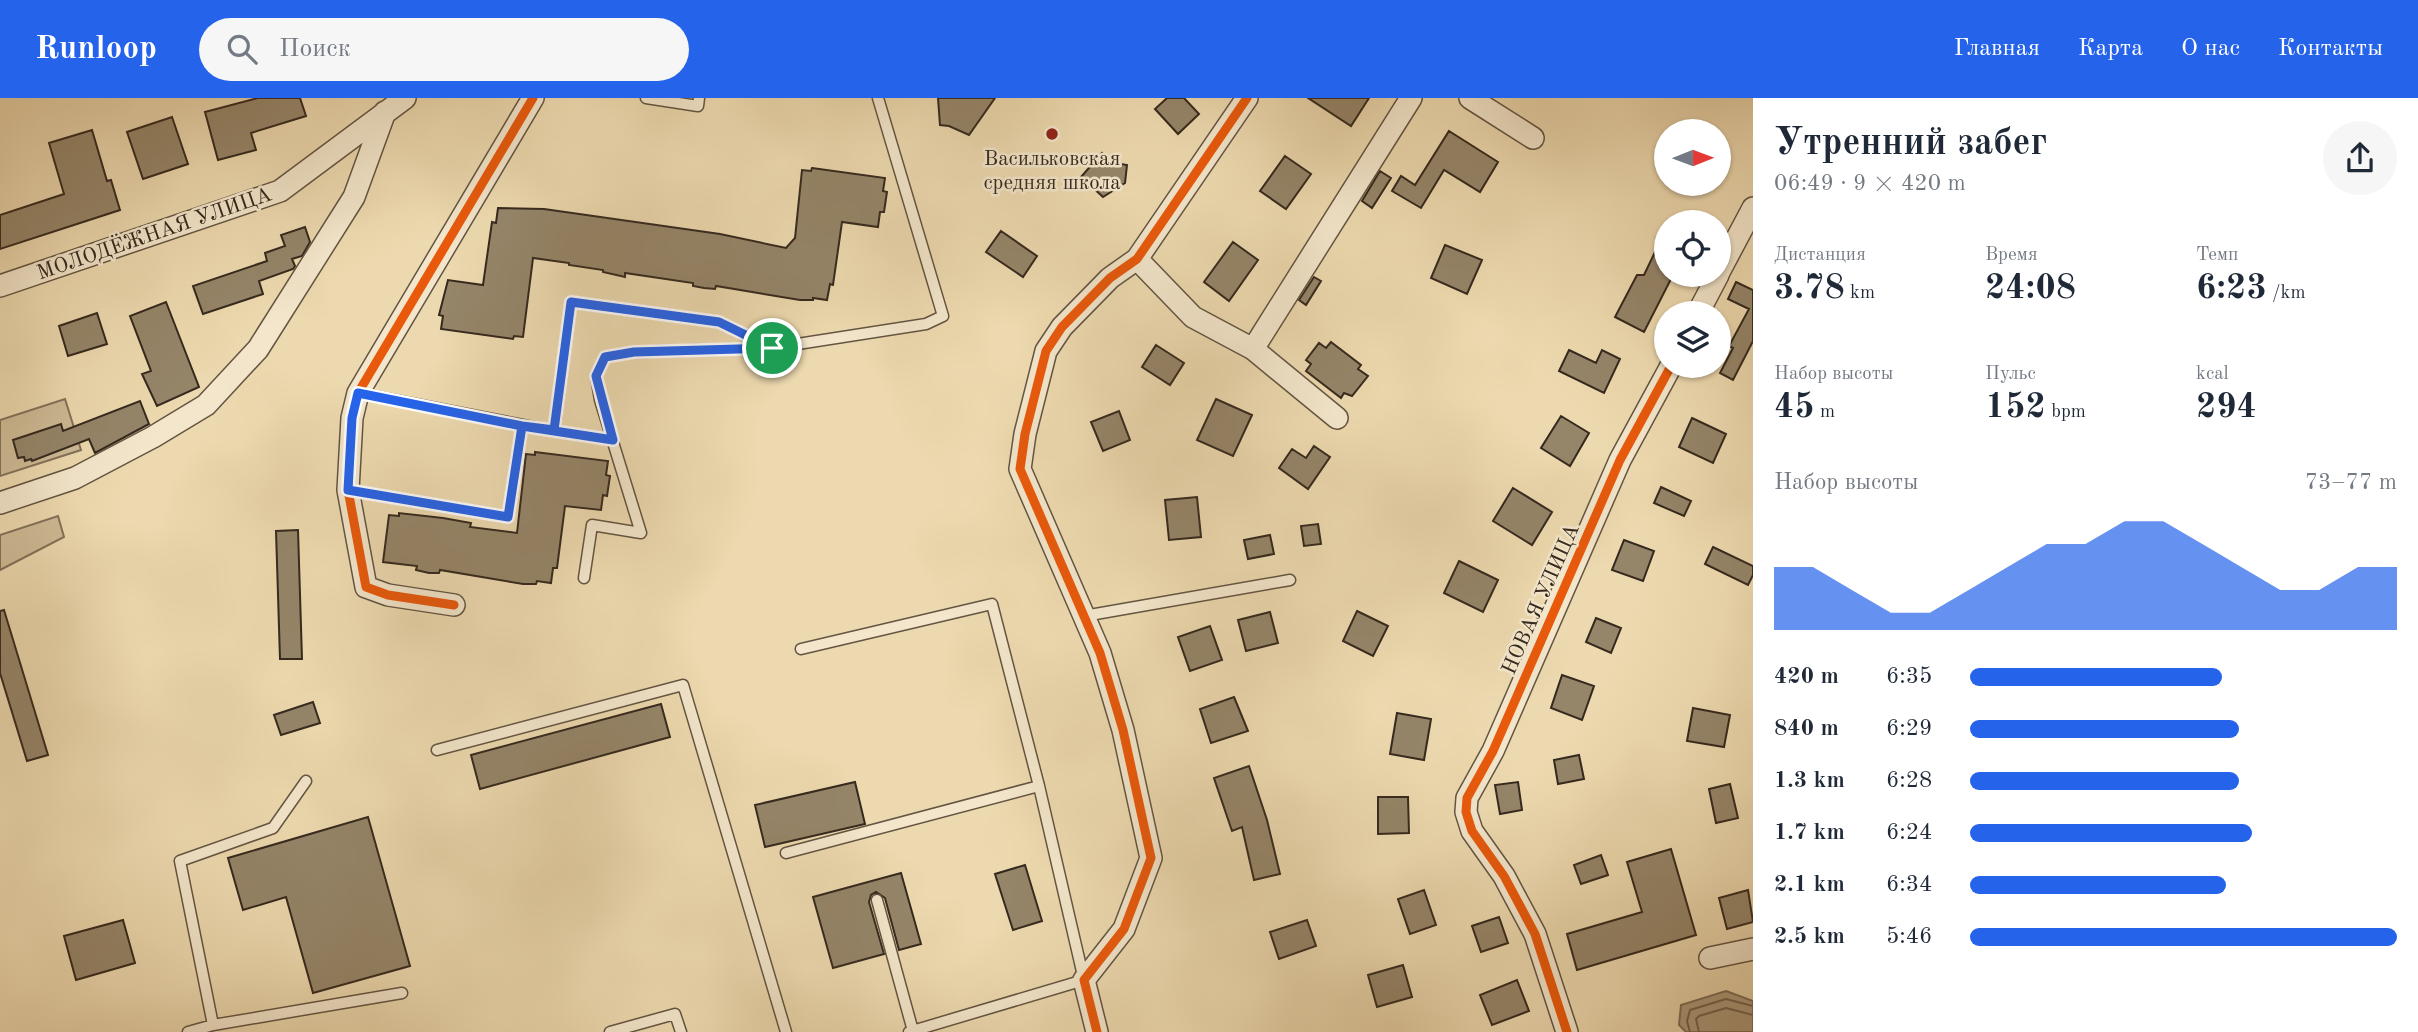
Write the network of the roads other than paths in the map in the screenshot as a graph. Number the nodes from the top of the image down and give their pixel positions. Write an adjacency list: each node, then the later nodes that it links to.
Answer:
1 (405, 98): 9 (street, МОЛОДЁЖНАЯ УЛИЦА)
2 (533, 98): 18 (street)
3 (646, 98): 4 (lane)
4 (699, 98)
5 (878, 98): 15 (lane)
6 (1247, 98): 13 (street)
7 (1410, 98): 16 (street)
8 (1470, 98): 10 (street)
9 (385, 112): 14 (street, МОЛОДЁЖНАЯ УЛИЦА); 24 (street)
10 (1533, 138)
11 (1753, 208): 12 (street)
12 (1731, 249)
13 (1137, 259): 16 (street); 28 (street)
14 (0, 286)
15 (772, 348): 21 (lane); 22 (lane)
16 (1253, 349): 19 (street)
17 (1664, 378): 46 (street, НОВАЯ УЛИЦА)
18 (358, 393): 20 (lane); 23 (street)
19 (1337, 418)
20 (522, 426): 21 (lane); 23 (lane)
21 (554, 430): 22 (lane)
22 (613, 440): 25 (lane)
23 (348, 490): 27 (street)
24 (0, 503)
25 (584, 578)
26 (1290, 580): 28 (lane)
27 (454, 605)
28 (1084, 616): 37 (street)
29 (801, 649): 32 (lane)
30 (437, 750): 43 (lane)
31 (306, 781): 39 (lane)
32 (1039, 786): 33 (lane); 37 (lane)
33 (786, 853)
34 (877, 900): 44 (lane)
35 (1753, 949): 36 (street)
36 (1710, 958)
37 (1084, 980): 44 (lane); 45 (street)
38 (402, 993): 39 (lane)
39 (213, 1025): 40 (lane)
40 (188, 1032)
41 (610, 1032): 42 (lane)
42 (681, 1032)
43 (786, 1032)
44 (911, 1032)
45 (1097, 1032)
46 (1567, 1032)

